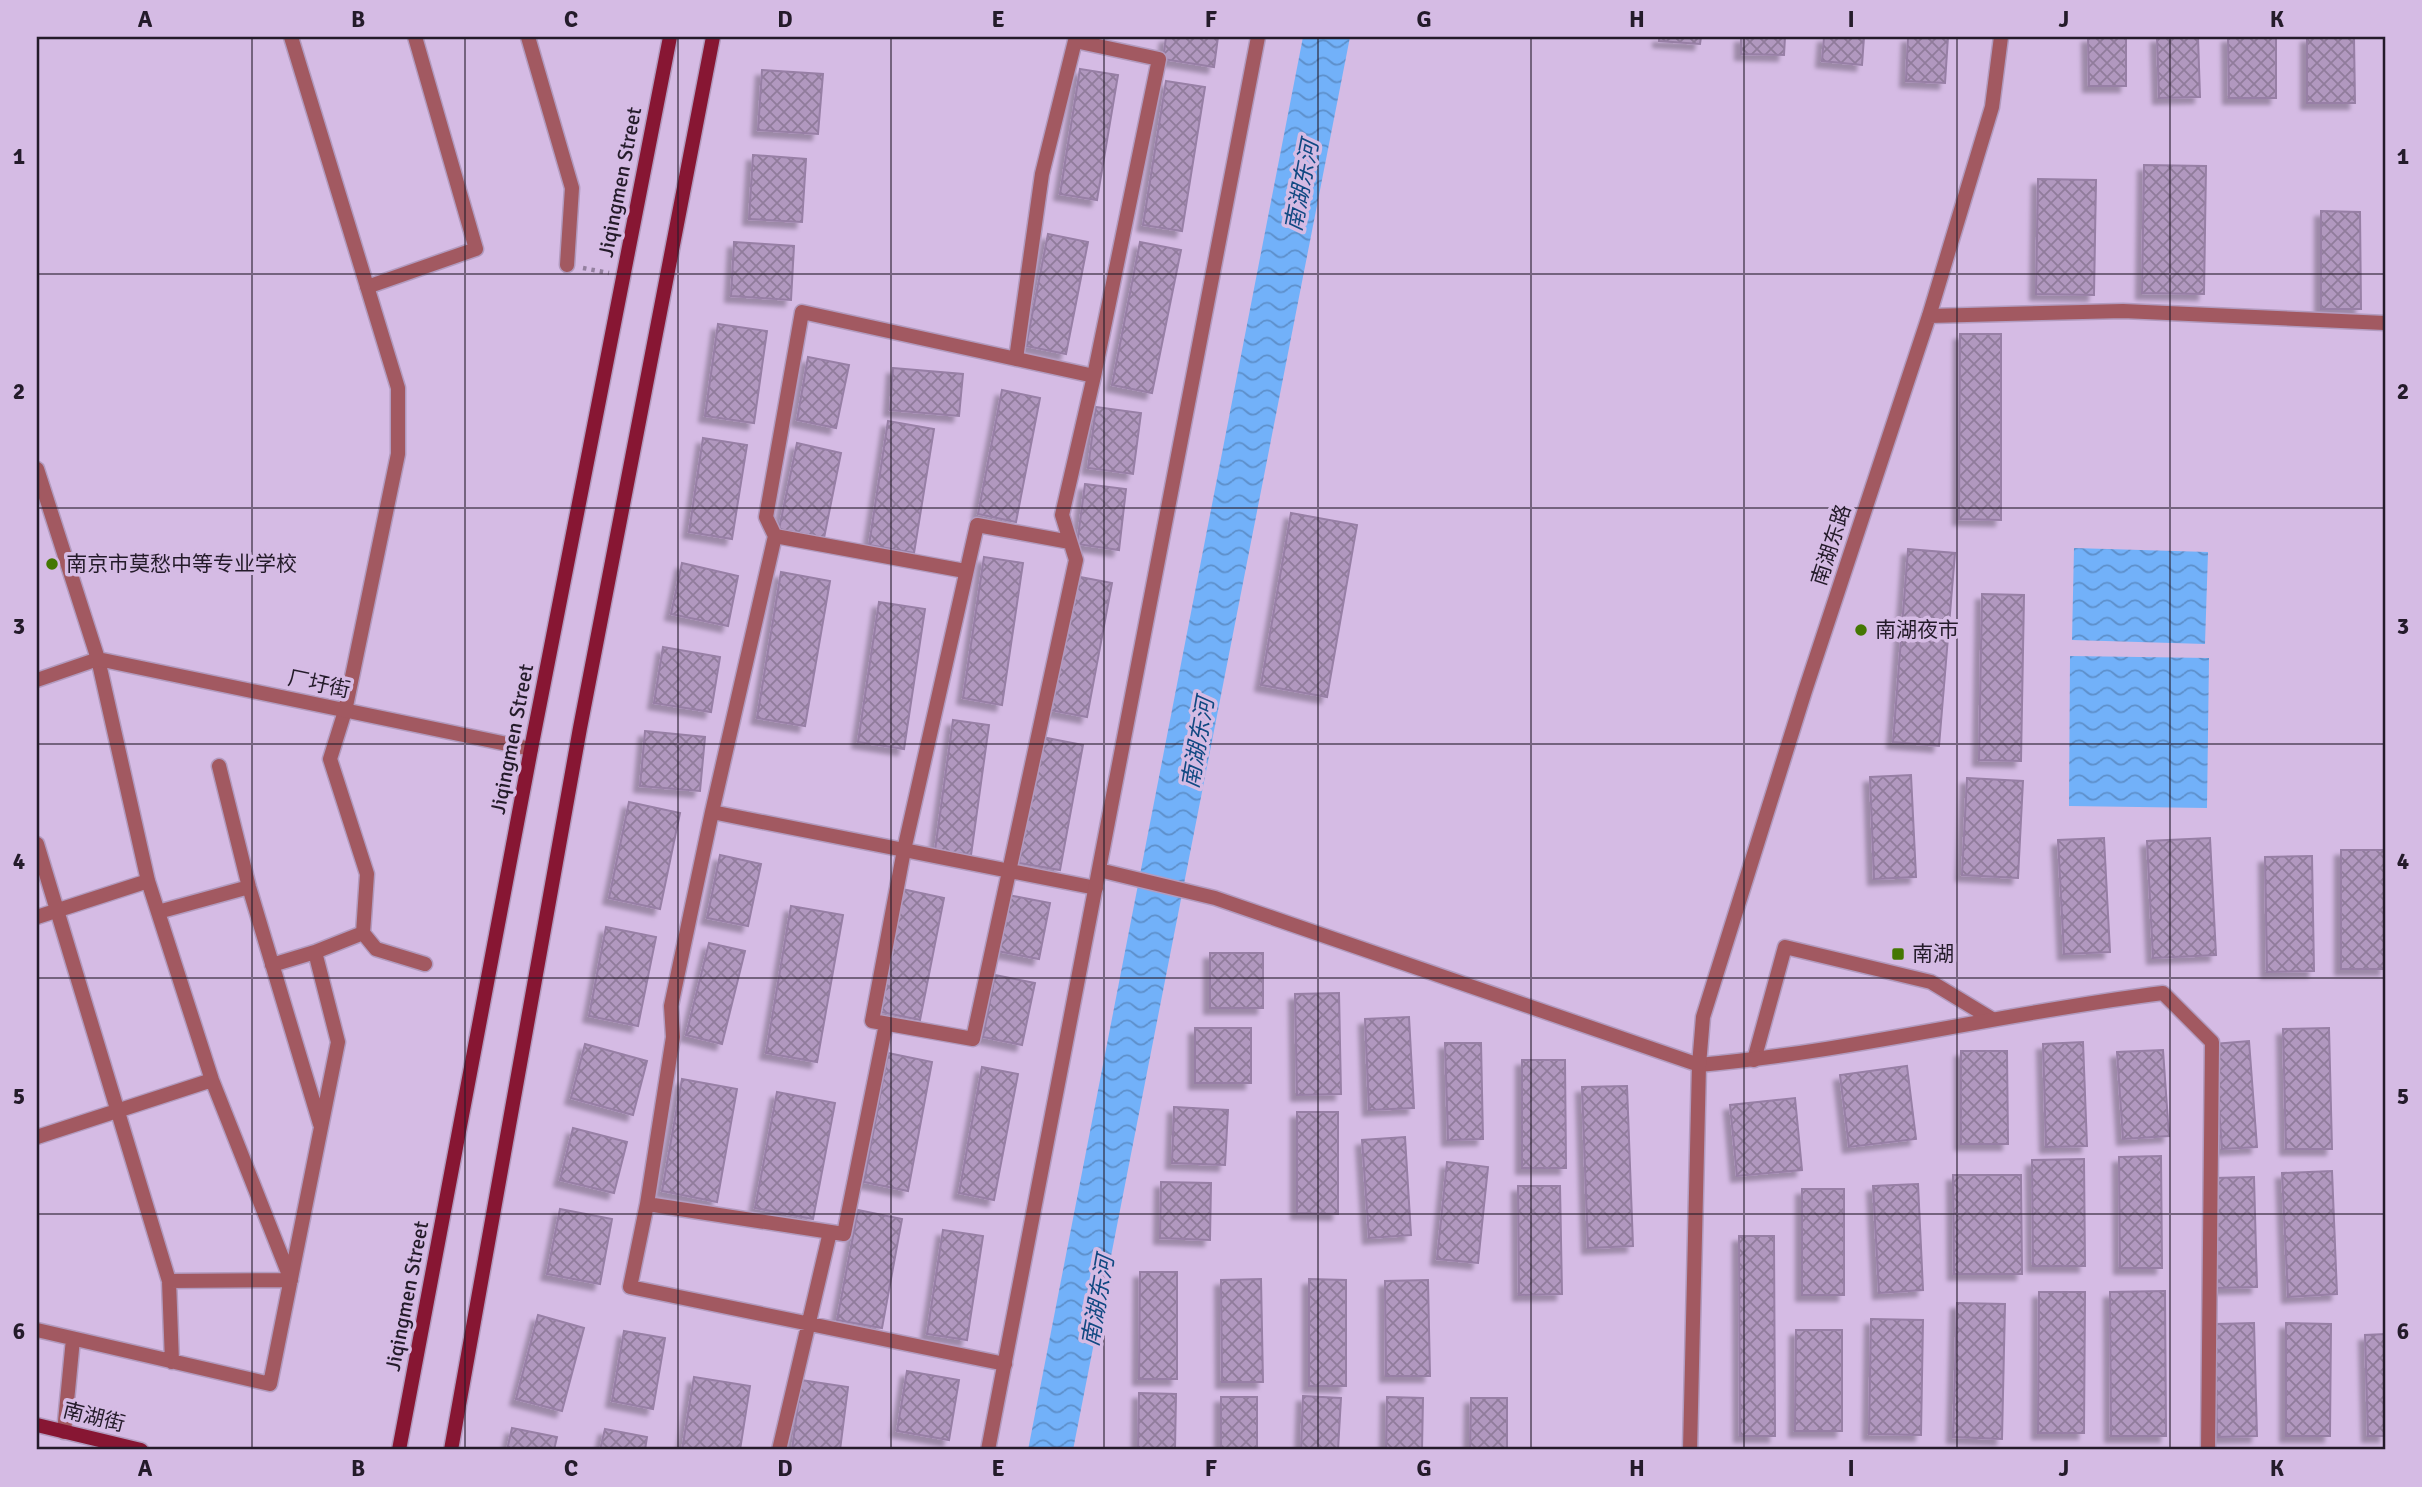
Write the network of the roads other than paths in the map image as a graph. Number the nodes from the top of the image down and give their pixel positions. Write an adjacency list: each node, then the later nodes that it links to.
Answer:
1 (291, 37): 10 (street)
2 (415, 37): 10 (street)
3 (528, 37): 9 (street)
4 (670, 37): 22 (main road, Jiqingmen Street)
5 (713, 37): 60 (main road)
6 (1258, 37): 27 (street)
7 (2001, 37): 11 (street, 南湖东路)
8 (1075, 39): 13 (street); 14 (street)
9 (567, 265)
10 (367, 286): 21 (street)
11 (1929, 316): 12 (street); 42 (street, 南湖东路)
12 (2385, 323)
13 (1016, 359): 14 (street); 16 (street)
14 (1094, 376): 17 (street)
15 (37, 469): 19 (street)
16 (775, 536): 18 (street); 24 (street)
17 (1070, 542): 18 (street); 28 (street)
18 (965, 571): 26 (street)
19 (98, 659): 20 (street); 21 (street, 厂圩街); 29 (street)
20 (37, 680)
21 (345, 710): 22 (street, 厂圩街); 35 (street)
22 (531, 750): 59 (main road, Jiqingmen Street)
23 (219, 766): 30 (street)
24 (712, 812): 26 (street); 47 (street)
25 (37, 844): 32 (street)
26 (904, 850): 28 (street); 40 (street)
27 (1099, 870): 31 (street); 42 (street)
28 (1009, 871): 31 (street); 40 (street)
29 (148, 881): 32 (street); 33 (street)
30 (249, 887): 33 (street); 38 (street)
31 (1096, 888): 55 (street)
32 (57, 911): 34 (street); 44 (street)
33 (158, 912): 43 (street)
34 (37, 917)
35 (363, 933): 36 (street); 37 (street)
36 (314, 952): 38 (street); 45 (street)
37 (425, 964)
38 (272, 965): 45 (street)
39 (1992, 1019): 41 (street); 41 (street); 64 (street)
40 (886, 1024): 48 (street)
41 (1754, 1060): 42 (street)
42 (1699, 1065): 63 (street, 南湖东路)
43 (212, 1080): 44 (street); 49 (street)
44 (118, 1110): 46 (street); 50 (street)
45 (321, 1129): 49 (street)
46 (37, 1137)
47 (647, 1204): 48 (street); 51 (street)
48 (830, 1232): 51 (street)
49 (291, 1280): 50 (street); 54 (street)
50 (169, 1281): 54 (street)
51 (810, 1324): 55 (street); 61 (street)
52 (37, 1330): 53 (street)
53 (73, 1339): 54 (street); 57 (street)
54 (172, 1362)
55 (1005, 1364): 62 (street)
56 (37, 1425): 57 (main road, 南湖街)
57 (64, 1432): 58 (main road, 南湖街)
58 (141, 1450)
59 (399, 1450)
60 (451, 1450)
61 (779, 1450)
62 (988, 1450)
63 (1690, 1450)
64 (2208, 1450)

